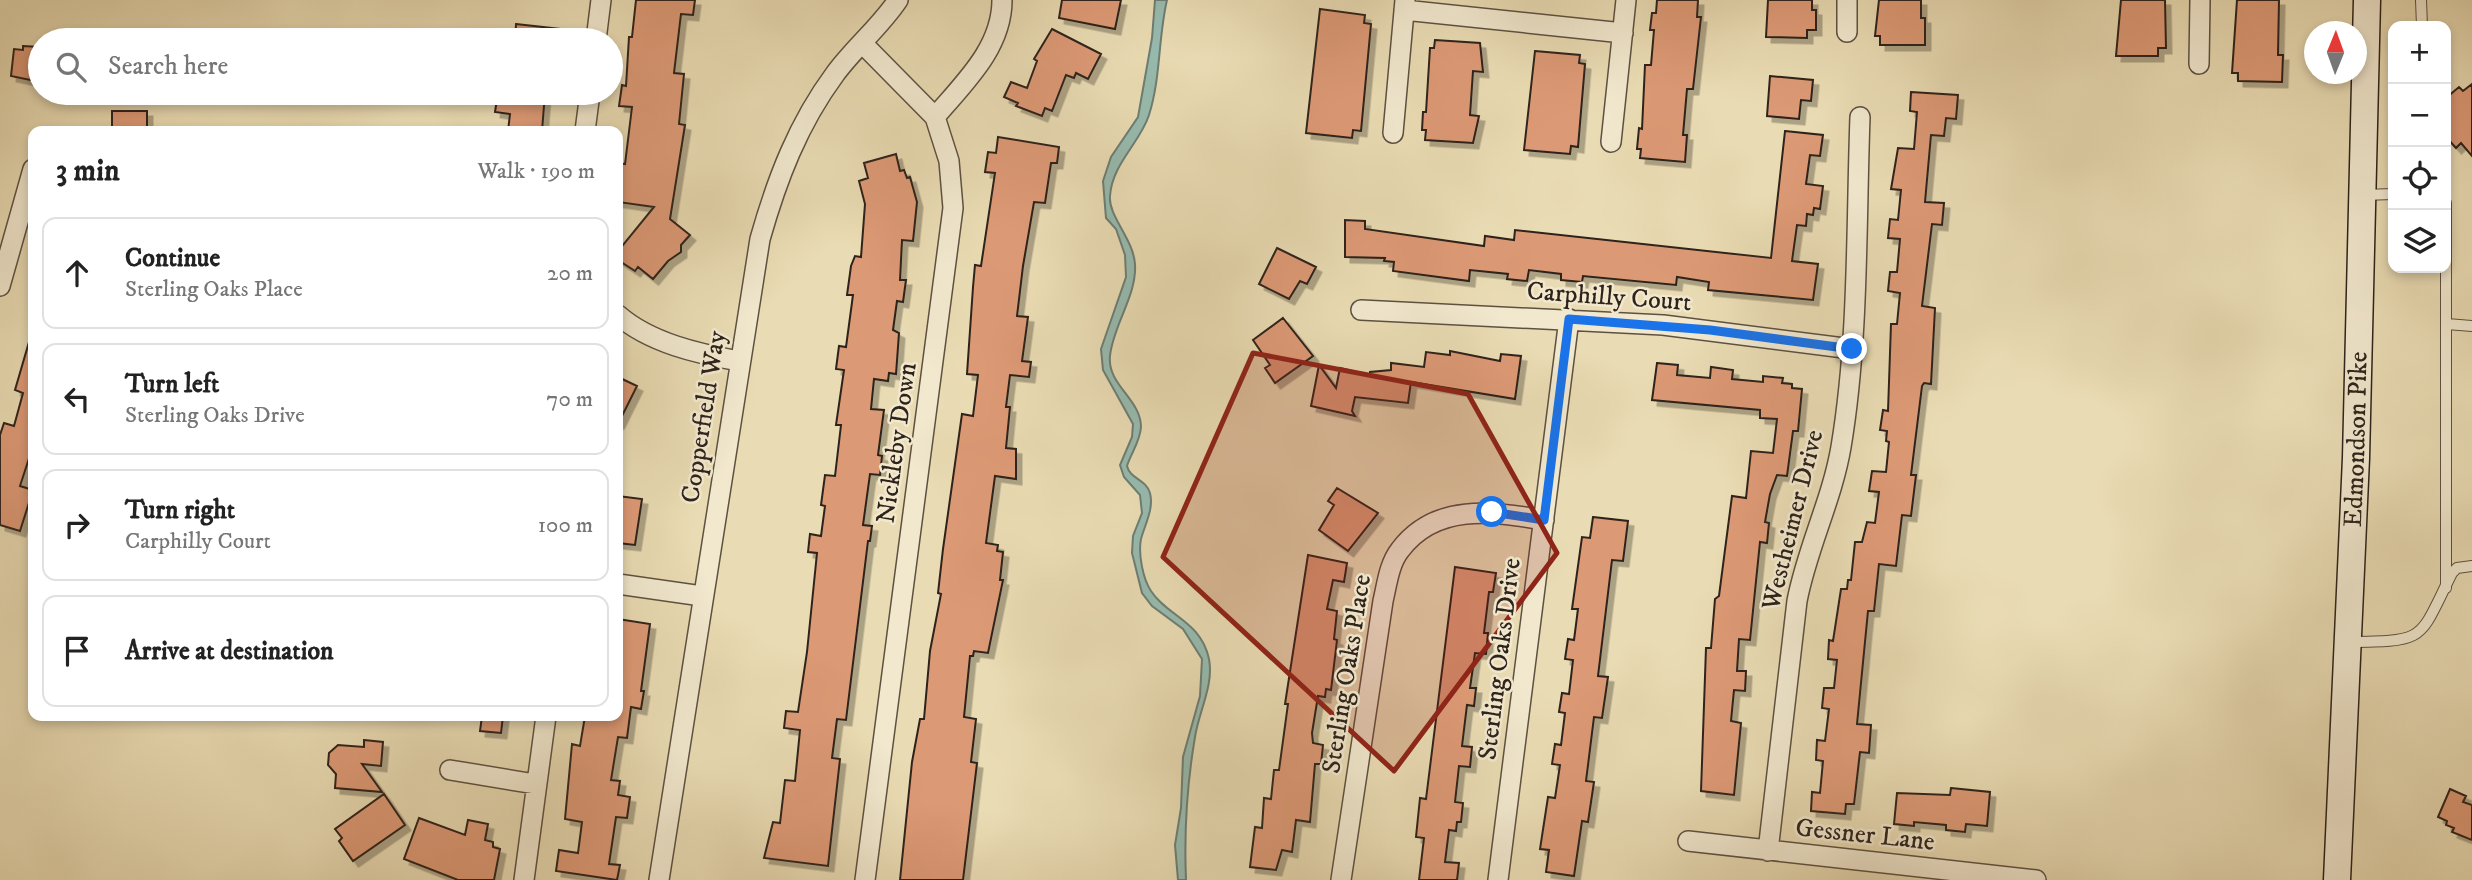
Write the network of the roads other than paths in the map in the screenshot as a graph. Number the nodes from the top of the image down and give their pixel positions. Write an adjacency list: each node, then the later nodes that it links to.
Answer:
1 (601, 0): 11 (street)
2 (898, 0): 14 (street, Copperfield Way)
3 (1002, 0): 17 (street)
4 (1626, 0): 13 (street)
5 (1847, 0): 12 (street)
6 (2200, 0): 15 (street)
7 (2367, 0): 24 (main road, Edmondson Pike)
8 (2421, 0): 10 (lane)
9 (1405, 5): 13 (street); 20 (street)
10 (2422, 21)
11 (598, 28)
12 (1847, 32)
13 (1623, 33): 21 (street)
14 (863, 44): 17 (street, Nickleby Down); 33 (street, Copperfield Way)
15 (2199, 64)
16 (588, 105): 19 (street)
17 (935, 117): 47 (street, Nickleby Down)
18 (1860, 117): 32 (street, Westheimer Drive)
19 (586, 126)
20 (1393, 133)
21 (1611, 142)
22 (28, 187): 26 (street)
23 (2388, 194): 24 (lane)
24 (2362, 195): 39 (main road, Edmondson Pike)
25 (2446, 210): 30 (lane)
26 (0, 286)
27 (1361, 310): 29 (street, Carphilly Court)
28 (623, 318): 33 (street)
29 (1569, 319): 32 (street, Carphilly Court); 34 (street, Sterling Oaks Drive)
30 (2447, 324): 31 (lane); 37 (lane)
31 (2472, 326)
32 (1852, 349): 44 (street, Westheimer Drive)
33 (739, 361): 38 (street, Copperfield Way)
34 (1544, 520): 48 (street, Sterling Oaks Place); 49 (street, Sterling Oaks Drive)
35 (2472, 566): 37 (lane)
36 (623, 585): 38 (street)
37 (2446, 588): 39 (lane)
38 (702, 596): 46 (street, Copperfield Way)
39 (2348, 642): 51 (main road, Edmondson Pike)
40 (545, 721): 42 (street)
41 (450, 770): 42 (street)
42 (535, 784): 45 (street)
43 (1688, 841): 44 (street, Gessner Lane)
44 (1768, 851): 50 (street, Gessner Lane)
45 (524, 880)
46 (659, 880)
47 (865, 880)
48 (1341, 880)
49 (1498, 880)
50 (2036, 880)
51 (2337, 880)

